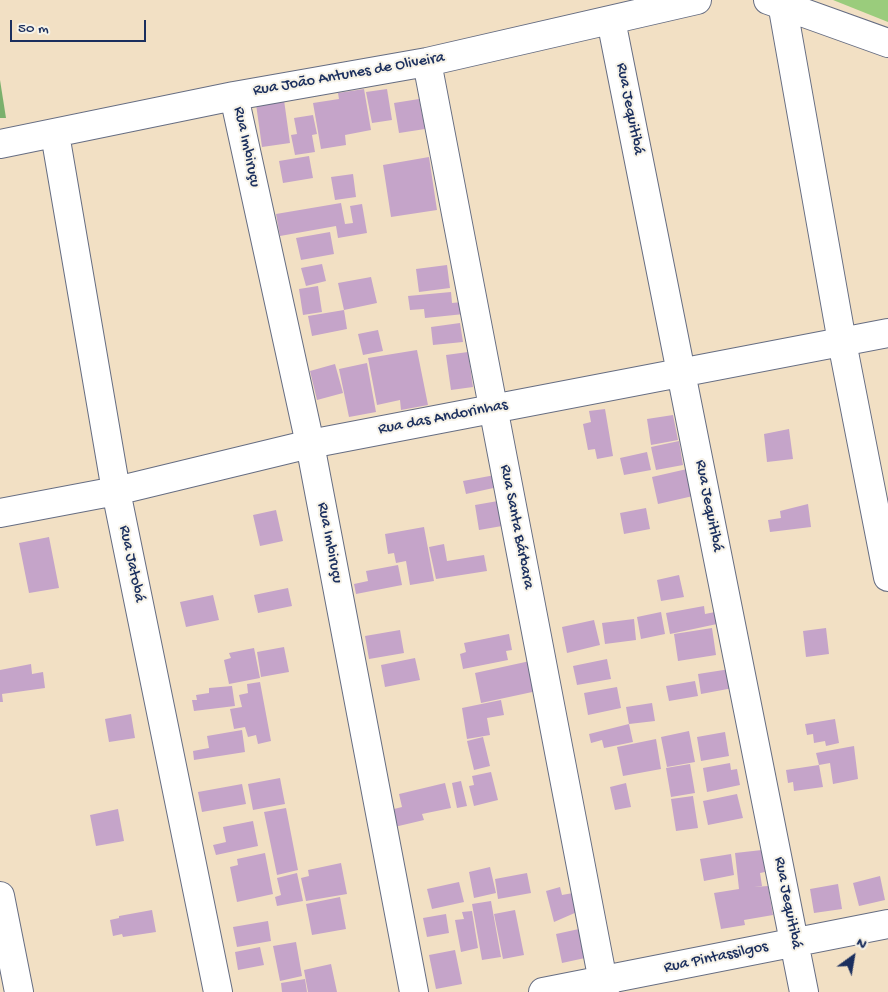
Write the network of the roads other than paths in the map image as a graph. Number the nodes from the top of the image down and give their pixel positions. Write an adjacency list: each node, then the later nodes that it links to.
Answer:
1 (697, 0): 3 (street, Rua João Antunes de Oliveira)
2 (775, 2): 4 (street); 10 (street)
3 (611, 20): 5 (street, Rua João Antunes de Oliveira); 11 (street, Rua Jequitibá)
4 (888, 43)
5 (427, 62): 6 (street, Rua João Antunes de Oliveira); 12 (street, Rua Santa Bárbara)
6 (234, 96): 7 (street, Rua João Antunes de Oliveira); 13 (street, Rua Imbiruçu)
7 (55, 134): 8 (street, Rua João Antunes de Oliveira); 14 (street, Rua Jatobá)
8 (0, 144)
9 (888, 333): 10 (street, Rua das Andorinhas)
10 (842, 342): 11 (street, Rua das Andorinhas); 16 (street)
11 (681, 371): 12 (street, Rua das Andorinhas); 19 (street, Rua Jequitibá)
12 (493, 409): 13 (street, Rua das Andorinhas); 20 (street, Rua Santa Bárbara)
13 (310, 444): 14 (street, Rua das Andorinhas); 23 (street, Rua Imbiruçu)
14 (116, 491): 15 (street, Rua das Andorinhas); 22 (street, Rua Jatobá)
15 (0, 513)
16 (888, 576)
17 (0, 896): 21 (street)
18 (888, 924): 19 (street, Rua Pintassilgos)
19 (794, 942): 20 (street, Rua Pintassilgos); 25 (street, Rua Jequitibá)
20 (604, 986): 24 (street, Rua Pintassilgos)
21 (19, 992)
22 (218, 992)
23 (414, 992)
24 (543, 992)
25 (804, 992)

